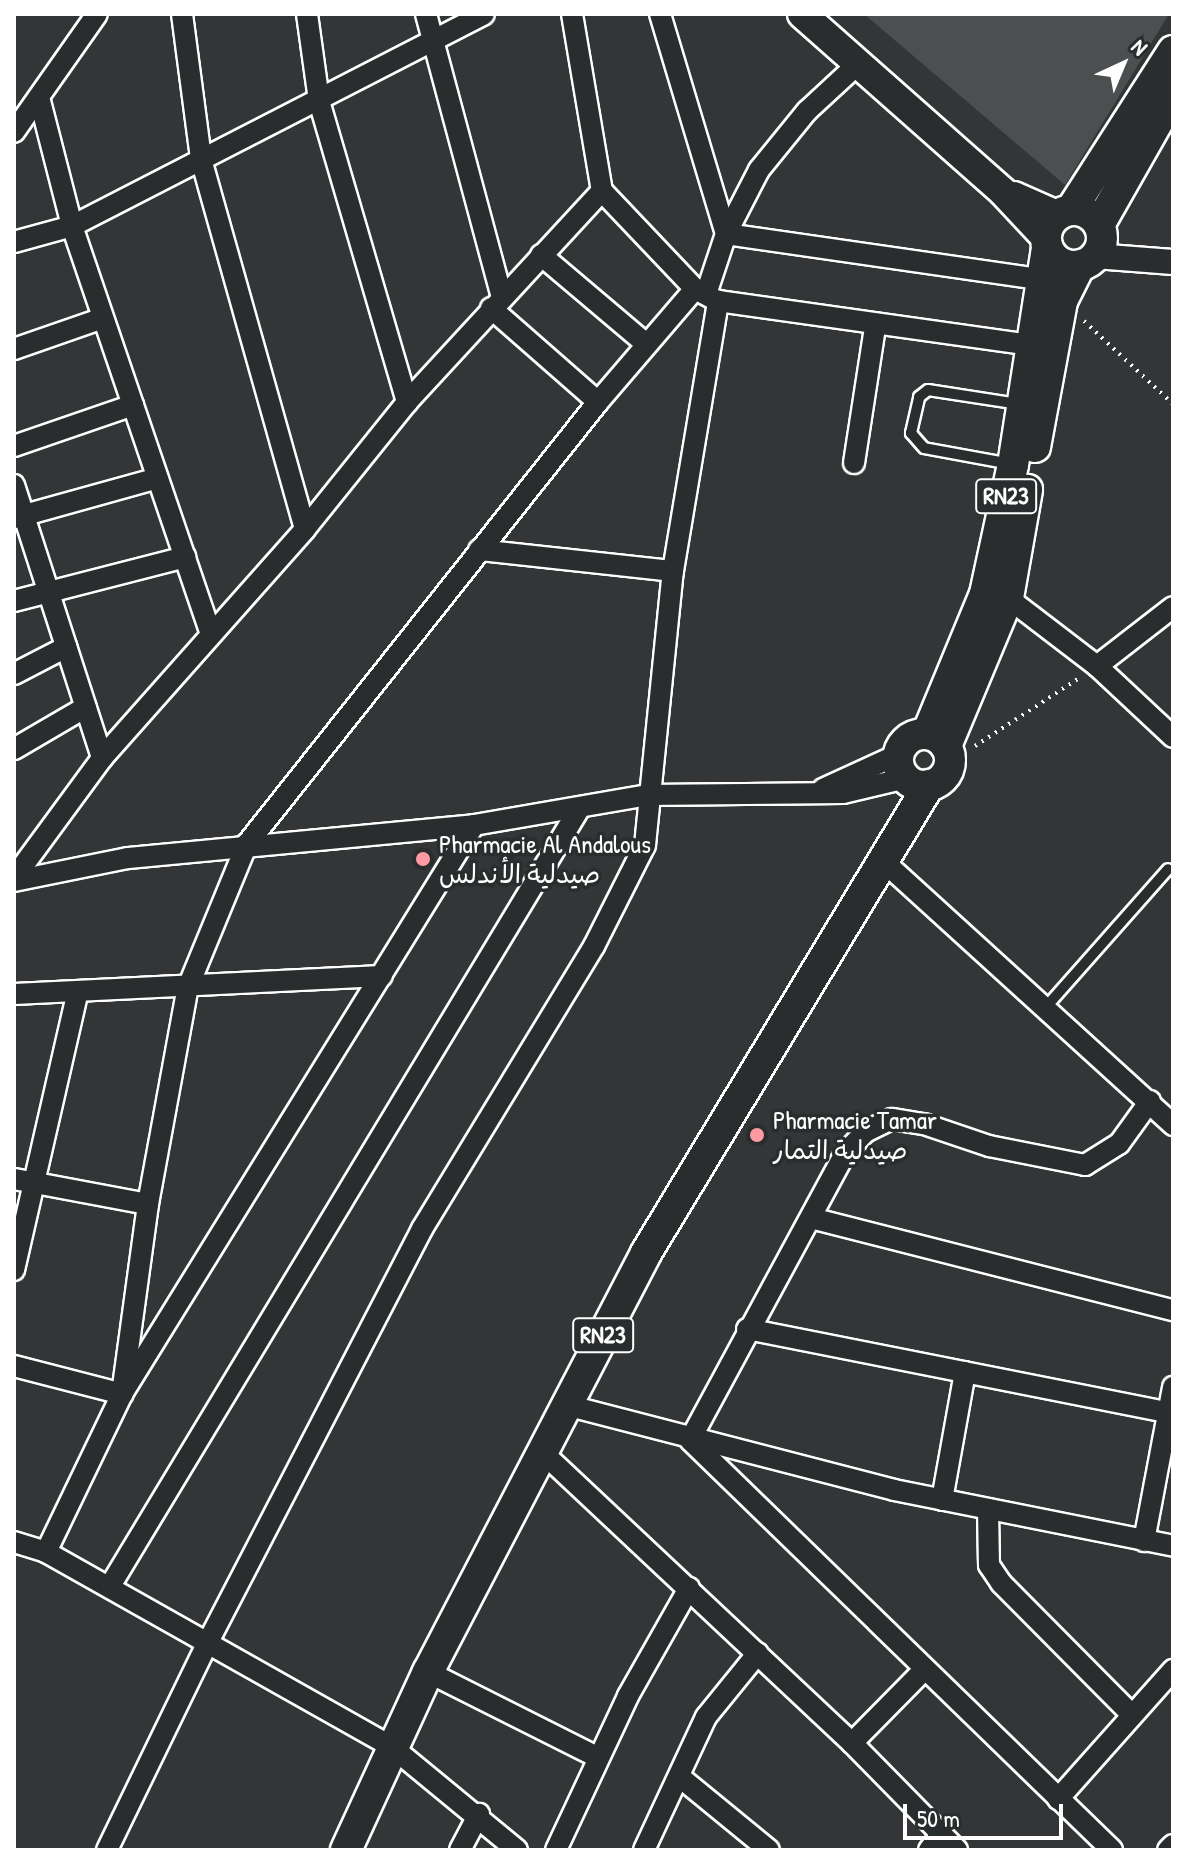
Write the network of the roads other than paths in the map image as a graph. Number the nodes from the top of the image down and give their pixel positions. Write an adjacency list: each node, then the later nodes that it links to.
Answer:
1 (97, 14): 13 (street)
2 (182, 14): 16 (street)
3 (307, 14): 14 (street)
4 (426, 14): 9 (street)
5 (484, 14): 9 (street)
6 (572, 14): 17 (street)
7 (660, 14): 20 (street)
8 (802, 14): 11 (main road)
9 (430, 39): 14 (street); 27 (street)
10 (1173, 51): 19 (main road, RN23)
11 (858, 64): 19 (main road); 20 (street)
12 (1173, 95): 22 (main road, RN23)
13 (40, 101): 15 (street); 18 (street)
14 (319, 101): 16 (street); 33 (street)
15 (14, 132)
16 (201, 159): 18 (street); 43 (street)
17 (602, 191): 23 (street); 26 (street)
18 (72, 226): 21 (street); 28 (street)
19 (1055, 227): 22 (main road); 22 (main road); 25 (main road, RN23)
20 (726, 234): 25 (street); 26 (street)
21 (14, 242)
22 (1094, 245): 24 (street); 48 (main road, RN23)
23 (541, 255): 27 (street); 30 (street)
24 (1162, 260)
25 (1039, 279): 31 (main road, RN23)
26 (707, 295): 29 (street); 30 (street); 46 (street)
27 (496, 302): 33 (street); 34 (street)
28 (103, 318): 32 (street); 36 (street)
29 (875, 327): 31 (street); 38 (street)
30 (645, 343): 34 (street)
31 (1030, 345): 35 (main road, RN23)
32 (14, 349)
33 (407, 402): 43 (street)
34 (598, 402): 44 (street)
35 (1021, 404): 39 (main road, RN23); 39 (lane)
36 (133, 405): 37 (street); 40 (street)
37 (14, 446)
38 (854, 463)
39 (1013, 465): 57 (main road, RN23)
40 (158, 478): 42 (street); 45 (street)
41 (14, 485): 42 (street)
42 (19, 517): 47 (street)
43 (305, 529): 51 (street)
44 (479, 550): 46 (street); 64 (street)
45 (185, 557): 47 (street); 51 (street)
46 (673, 571): 61 (street)
47 (48, 590): 49 (street); 52 (street)
48 (1008, 598): 53 (street); 57 (main road, RN23)
49 (14, 601)
50 (1173, 607): 53 (street)
51 (211, 634): 59 (street)
52 (66, 647): 54 (street); 55 (street)
53 (1097, 666): 56 (street)
54 (14, 674)
55 (86, 707): 58 (street); 59 (street)
56 (1173, 737)
57 (941, 747): 60 (main road, RN23); 60 (main road)
58 (14, 749)
59 (102, 758): 67 (street)
60 (911, 775): 61 (street); 65 (main road, RN23)
61 (647, 795): 62 (street); 98 (street)
62 (579, 809): 63 (street); 96 (street)
63 (474, 825): 64 (street); 68 (street)
64 (247, 844): 67 (street); 69 (street)
65 (888, 849): 72 (street); 86 (main road, RN23)
66 (1168, 869): 72 (lane)
67 (15, 872)
68 (382, 976): 69 (street); 85 (street)
69 (188, 987): 71 (street); 77 (street)
70 (14, 994): 71 (street)
71 (77, 995): 76 (street)
72 (1046, 1007): 73 (street)
73 (1150, 1101): 74 (street); 78 (street)
74 (1173, 1125)
75 (14, 1179): 76 (street)
76 (37, 1182): 77 (street); 79 (street)
77 (148, 1204): 85 (street)
78 (811, 1218): 80 (street); 81 (street)
79 (14, 1270)
80 (1173, 1310)
81 (747, 1329): 83 (street); 88 (street)
82 (14, 1366): 85 (street)
83 (965, 1372): 87 (street); 90 (street)
84 (1173, 1387): 87 (street)
85 (122, 1394): 95 (street)
86 (566, 1405): 88 (street); 89 (main road, RN23)
87 (1170, 1413): 92 (street)
88 (690, 1440): 90 (street); 101 (street)
89 (541, 1451): 97 (street); 102 (main road, RN23)
90 (942, 1500): 91 (street)
91 (988, 1509): 92 (street); 103 (street)
92 (1144, 1541): 94 (street)
93 (14, 1542): 95 (street)
94 (1173, 1546)
95 (46, 1552): 96 (street)
96 (110, 1586): 98 (street)
97 (689, 1588): 99 (street); 106 (street)
98 (209, 1640): 105 (street); 113 (street)
99 (758, 1653): 104 (street); 107 (street)
100 (1173, 1670): 103 (street)
101 (923, 1671): 104 (street); 108 (street)
102 (428, 1672): 105 (main road, RN23); 106 (street)
103 (1132, 1715): 108 (street)
104 (852, 1743): 111 (street)
105 (392, 1747): 109 (street); 114 (main road, RN23)
106 (597, 1757): 117 (street)
107 (680, 1777): 110 (street); 118 (street)
108 (1058, 1799): 121 (street)
109 (479, 1814): 115 (street); 116 (street)
110 (746, 1842): 119 (street)
111 (935, 1842): 120 (street)
112 (1173, 1845): 122 (street)
113 (107, 1850)
114 (346, 1850)
115 (460, 1850)
116 (517, 1850)
117 (556, 1850)
118 (644, 1850)
119 (769, 1850)
120 (957, 1850)
121 (1112, 1850)
122 (1168, 1850)

